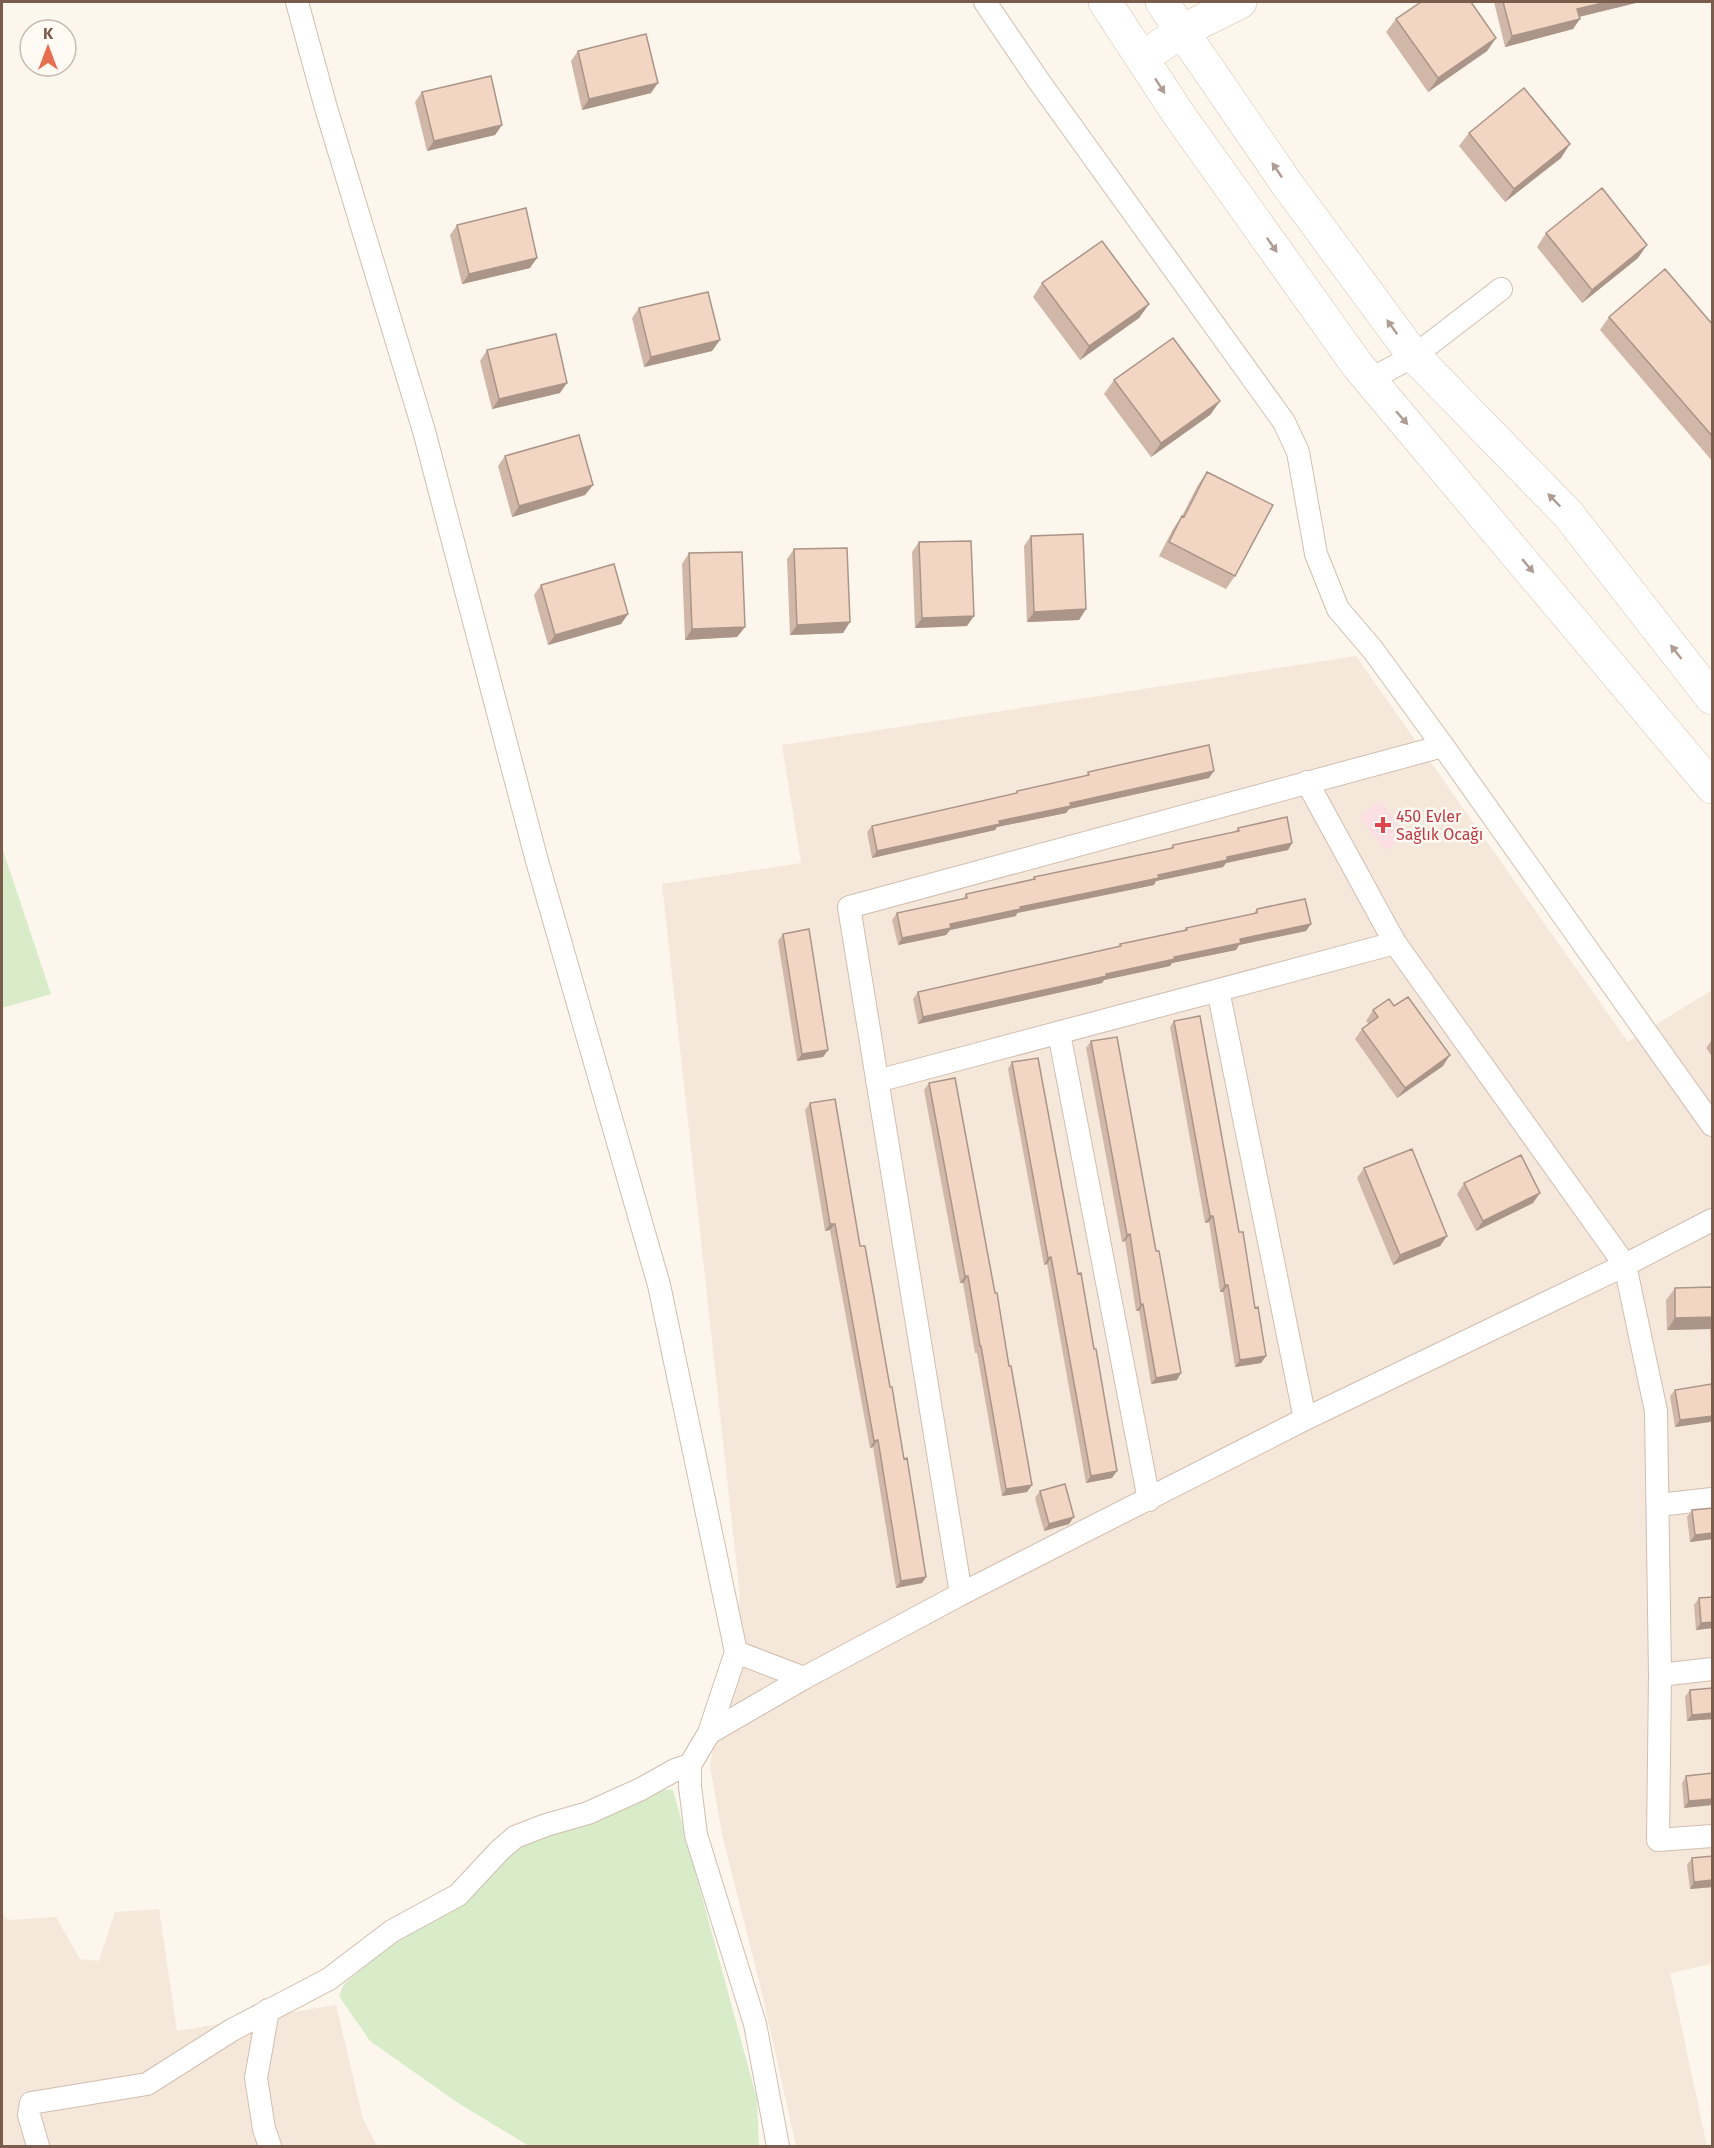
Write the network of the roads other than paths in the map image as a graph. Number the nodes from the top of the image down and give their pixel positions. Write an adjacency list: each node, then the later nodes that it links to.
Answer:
1 (297, 2): 26 (street)
2 (985, 2): 11 (street)
3 (1105, 2): 6 (street)
4 (1240, 2): 5 (street)
5 (1177, 12): 6 (street); 8 (street, one-way to 5)
6 (1136, 50): 9 (street, one-way to 9)
7 (1501, 289): 8 (street)
8 (1414, 356): 9 (street); 10 (street, one-way to 8)
9 (1369, 380): 13 (street, one-way to 13)
10 (1713, 698)
11 (1443, 746): 12 (street); 18 (street)
12 (1307, 782): 14 (street); 17 (street)
13 (1713, 787)
14 (1395, 943): 15 (street); 20 (street)
15 (1218, 990): 16 (street); 21 (street)
16 (1059, 1033): 17 (street); 23 (street)
17 (877, 1081): 25 (street)
18 (1713, 1125)
19 (1713, 1220): 20 (street)
20 (1625, 1265): 21 (street); 24 (street)
21 (1305, 1419): 23 (street)
22 (1713, 1499): 24 (street)
23 (1149, 1500): 25 (street)
24 (1658, 1505): 28 (street)
25 (961, 1594): 29 (street)
26 (736, 1652): 29 (street); 30 (street)
27 (1713, 1669): 28 (street)
28 (1660, 1675): 32 (street)
29 (804, 1678): 30 (street)
30 (709, 1733): 31 (street)
31 (690, 1765): 33 (street); 36 (street)
32 (1713, 1836)
33 (268, 2010): 34 (street); 35 (street)
34 (38, 2146)
35 (270, 2146)
36 (778, 2146)

